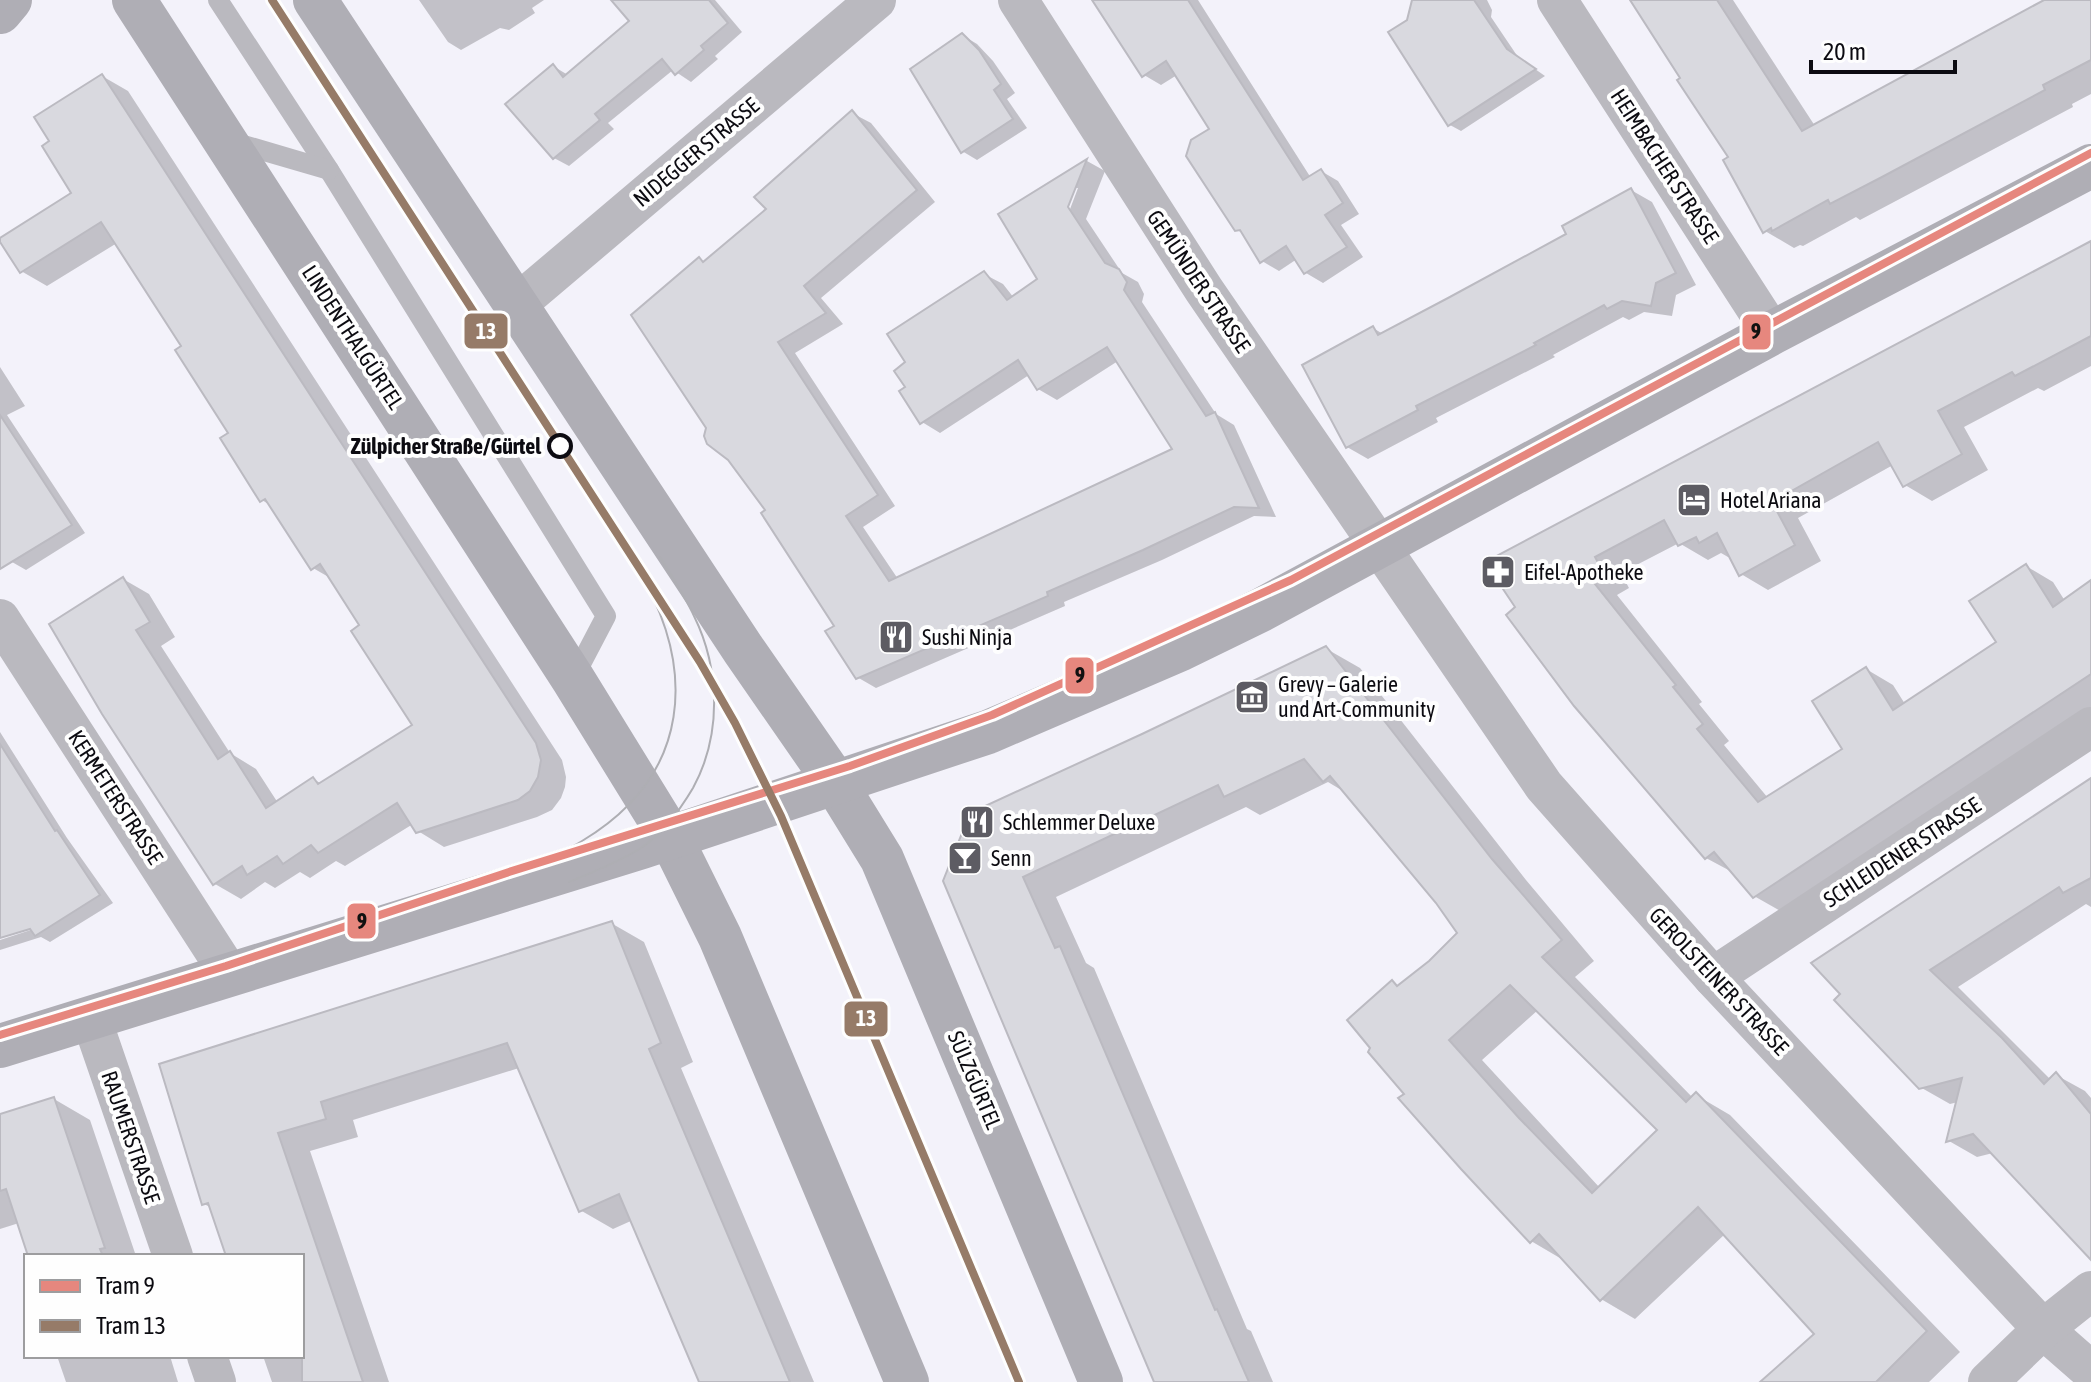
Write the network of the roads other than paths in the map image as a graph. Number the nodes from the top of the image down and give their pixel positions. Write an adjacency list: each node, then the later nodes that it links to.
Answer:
1 (10, 0): 8 (main road)
2 (134, 0): 9 (main road, LINDENTHALGÜRTEL)
3 (218, 0): 11 (lane)
4 (315, 0): 12 (main road)
5 (876, 0): 12 (street, NIDEGGER STRASSE)
6 (1018, 0): 14 (street, GEMÜNDER STRASSE)
7 (1557, 0): 13 (street, HEIMBACHER STRASSE)
8 (0, 12)
9 (227, 140): 11 (lane); 16 (main road, LINDENTHALGÜRTEL)
10 (2091, 166): 13 (main road)
11 (329, 170): 16 (lane)
12 (516, 305): 18 (main road)
13 (1772, 333): 14 (main road)
14 (1384, 551): 18 (main road); 21 (street, GEROLSTEINER STRASSE)
15 (0, 619): 20 (street, KERMETERSTRASSE)
16 (573, 679): 19 (main road, LINDENTHALGÜRTEL)
17 (2091, 727): 21 (street, SCHLEIDENER STRASSE)
18 (837, 784): 19 (main road); 31 (main road, SÜLZGÜRTEL)
19 (671, 838): 20 (main road); 30 (main road)
20 (230, 975): 22 (main road)
21 (1713, 977): 26 (street, GEROLSTEINER STRASSE)
22 (91, 1018): 23 (main road); 24 (street, RAUMERSTRASSE)
23 (0, 1046)
24 (172, 1254)
25 (2091, 1291): 26 (street)
26 (2043, 1329): 28 (street, GEROLSTEINER STRASSE); 32 (street)
27 (208, 1358): 29 (street)
28 (2091, 1371)
29 (216, 1382)
30 (907, 1382)
31 (1101, 1382)
32 (1988, 1382)

